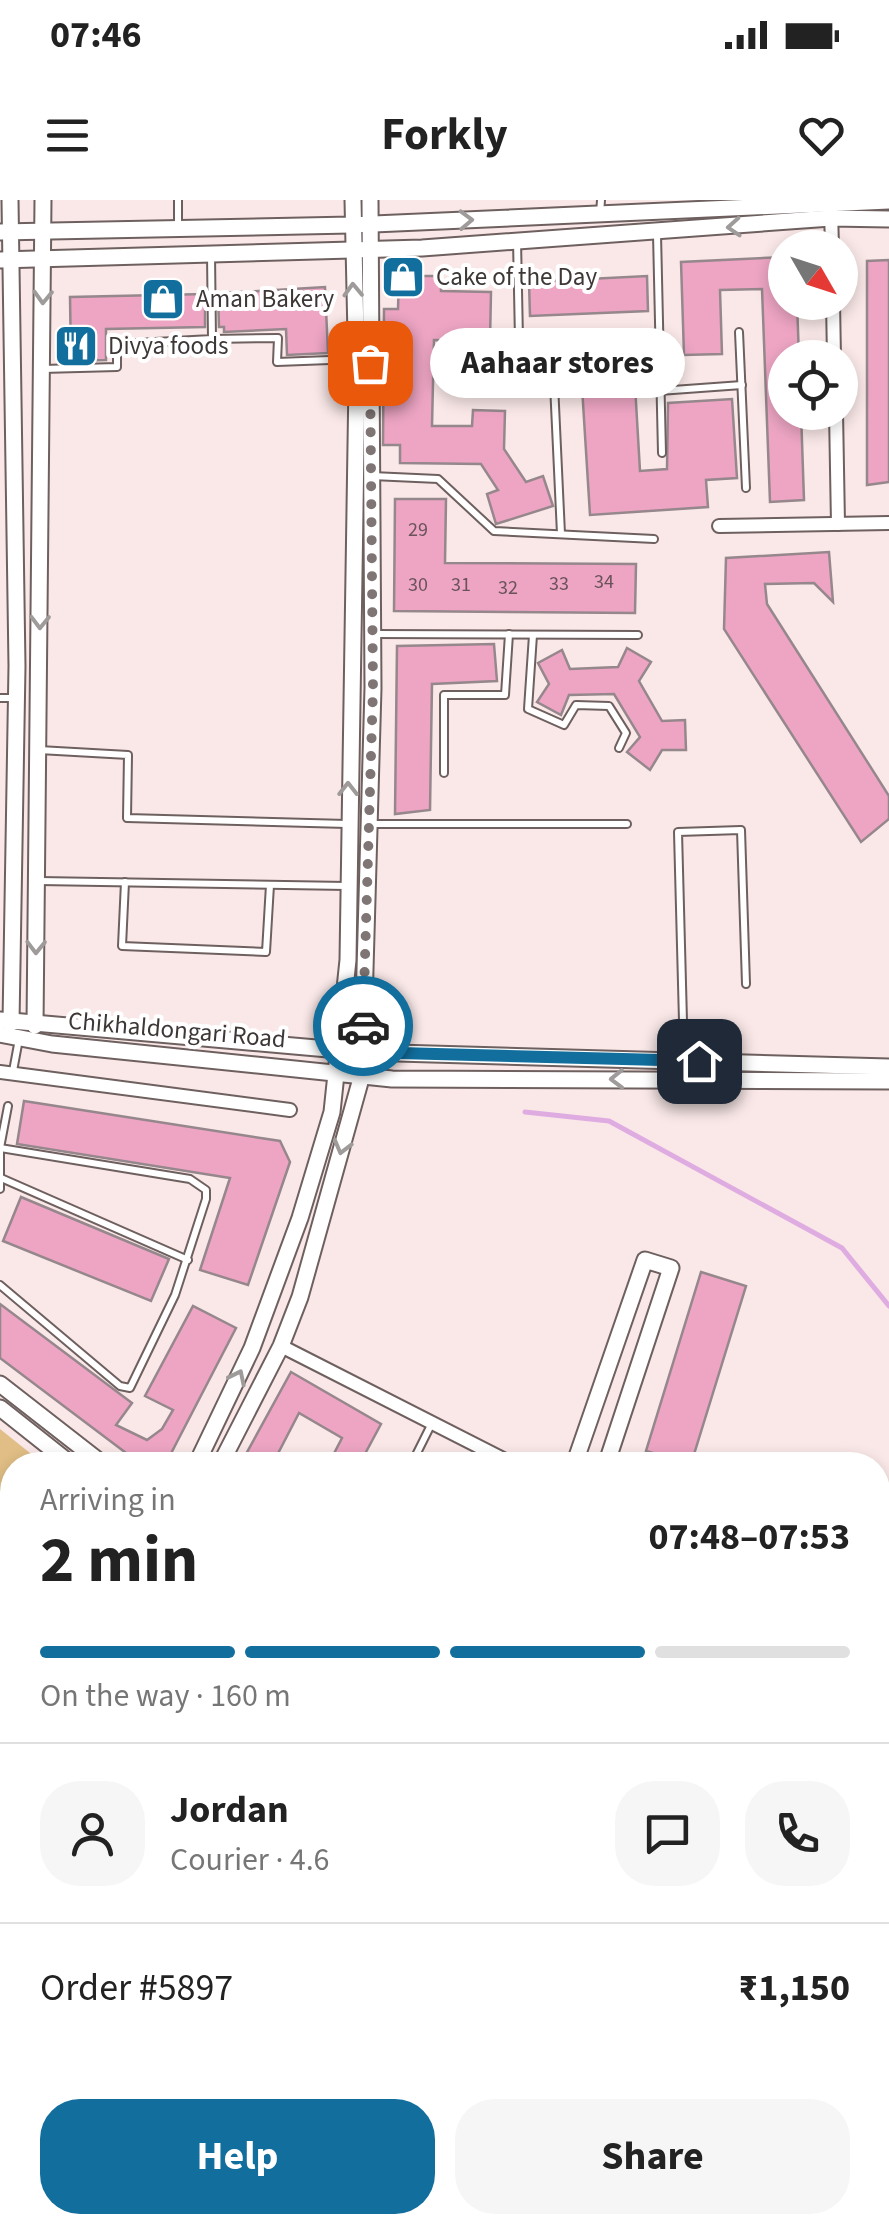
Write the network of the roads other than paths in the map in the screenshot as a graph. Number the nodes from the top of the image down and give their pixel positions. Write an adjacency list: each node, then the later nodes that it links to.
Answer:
1 (10, 200): 17 (street)
2 (43, 200): 16 (street)
3 (178, 200): 14 (lane)
4 (353, 200): 13 (street)
5 (370, 200): 12 (street)
6 (889, 201): 10 (street)
7 (791, 202): 8 (street); 10 (street)
8 (695, 204): 9 (street)
9 (600, 208): 12 (street, one-way to 9)
10 (831, 211): 11 (street); 15 (street); 18 (street, one-way to 18)
11 (889, 218)
12 (369, 224): 13 (street); 21 (street)
13 (352, 225): 14 (street); 20 (street)
14 (178, 228): 16 (street)
15 (832, 230)
16 (43, 231): 17 (street); 23 (street)
17 (5, 232): 24 (street)
18 (658, 232): 19 (street); 26 (lane)
19 (517, 239): 21 (street); 28 (lane)
20 (352, 250): 21 (street); 22 (street); 29 (street, one-way to 20)
21 (369, 250): 35 (street)
22 (212, 253): 23 (street); 27 (lane)
23 (44, 257): 24 (street); 30 (street, one-way to 30)
24 (5, 259): 37 (street)
25 (739, 332): 31 (lane)
26 (658, 338): 28 (lane); 32 (lane)
27 (212, 339): 29 (lane); 30 (lane)
28 (552, 341): 41 (lane)
29 (356, 359): 51 (street, one-way to 29)
30 (40, 369): 49 (street, one-way to 49)
31 (742, 385): 32 (lane); 36 (lane)
32 (659, 391): 34 (lane)
33 (836, 430): 39 (street)
34 (662, 454)
35 (371, 476): 41 (lane); 43 (street)
36 (746, 488)
37 (8, 519): 47 (street)
38 (889, 522): 39 (street)
39 (838, 524): 40 (street)
40 (719, 526)
41 (562, 535): 42 (lane)
42 (654, 539)
43 (373, 634): 44 (lane); 52 (street)
44 (510, 634): 45 (lane); 50 (lane)
45 (533, 635): 46 (lane); 48 (lane)
46 (638, 635)
47 (8, 698): 58 (street)
48 (619, 748)
49 (38, 750): 51 (lane); 54 (street)
50 (444, 774)
51 (348, 824): 57 (street)
52 (369, 824): 53 (lane); 63 (street)
53 (627, 824)
54 (37, 880): 55 (lane); 60 (street, one-way to 60)
55 (125, 882): 56 (lane); 56 (lane)
56 (270, 885): 57 (lane)
57 (348, 886): 62 (street)
58 (6, 913): 61 (street)
59 (746, 984): 64 (lane)
60 (35, 1026): 61 (street, Chikhaldongari Road); 62 (street, Chikhaldongari Road)
61 (7, 1029): 66 (street, Chikhaldongari Road); 67 (lane)
62 (338, 1049): 63 (street, Chikhaldongari Road); 66 (street)
63 (362, 1052): 64 (street, Chikhaldongari Road); 68 (street)
64 (684, 1060): 65 (street, Chikhaldongari Road)
65 (889, 1067)
66 (336, 1070): 68 (street, Chikhaldongari Road); 83 (street, one-way to 66)
67 (6, 1073): 71 (street)
68 (362, 1075): 69 (street, Chikhaldongari Road, one-way to 68); 77 (street, one-way to 77)
69 (889, 1081)
70 (8, 1106): 72 (lane)
71 (290, 1110)
72 (0, 1148): 73 (lane); 75 (lane)
73 (2, 1178): 74 (lane); 75 (lane)
74 (0, 1189)
75 (188, 1260): 76 (lane)
76 (0, 1286)
77 (282, 1346): 80 (street); 84 (street)
78 (0, 1384): 82 (street)
79 (0, 1408): 81 (street)
80 (432, 1422): 85 (lane); 86 (street)
81 (55, 1452)
82 (87, 1452)
83 (202, 1452)
84 (227, 1452)
85 (417, 1452)
86 (491, 1452)
87 (579, 1452): 88 (street)
88 (610, 1452)

